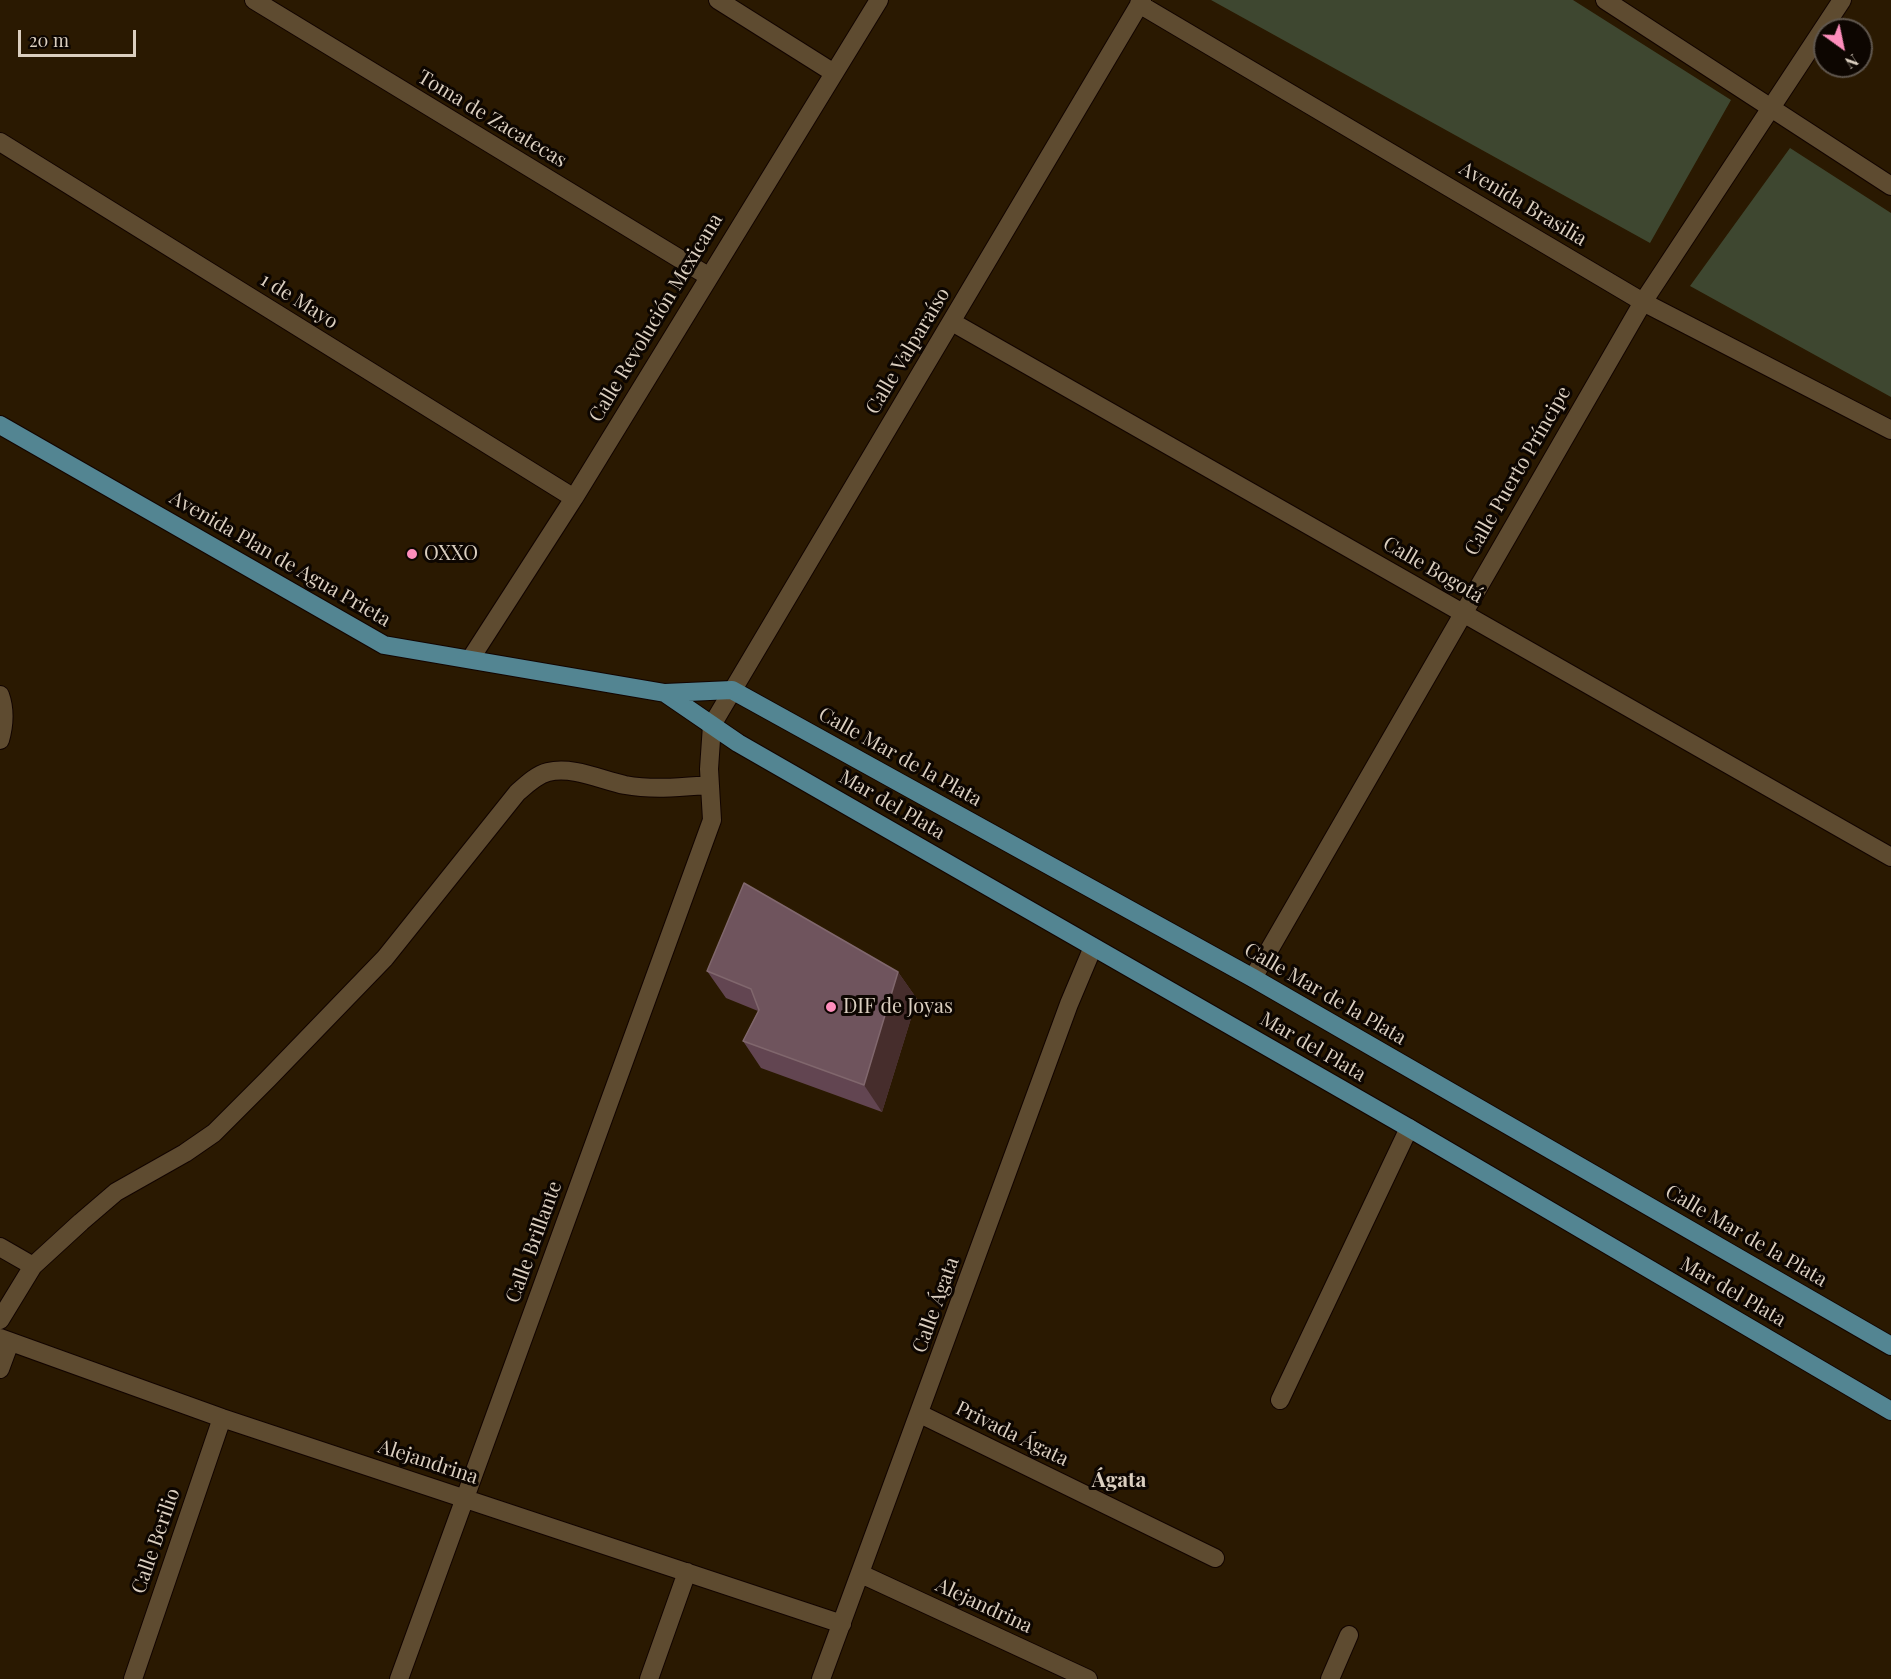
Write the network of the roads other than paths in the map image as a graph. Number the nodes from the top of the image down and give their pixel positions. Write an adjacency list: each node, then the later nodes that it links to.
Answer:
1 (254, 0): 11 (street, Toma de Zacatecas)
2 (718, 0): 7 (street)
3 (879, 0): 7 (street, Calle Revolución Mexicana)
4 (1605, 0): 8 (street)
5 (1842, 0): 8 (street, Calle Puerto Príncipe)
6 (1141, 2): 12 (street, Avenida Brasilia); 13 (street, Calle Valparaíso)
7 (834, 73): 11 (street, Calle Revolución Mexicana)
8 (1772, 109): 10 (street); 12 (street, Calle Puerto Príncipe)
9 (0, 142): 16 (street, 1 de Mayo)
10 (1891, 186)
11 (708, 276): 16 (street, Calle Revolución Mexicana)
12 (1643, 302): 15 (street, Avenida Brasilia); 17 (street, Calle Puerto Príncipe)
13 (952, 322): 17 (street, Calle Bogotá); 19 (street, Calle Valparaíso)
14 (0, 425): 18 (main road, Avenida Plan de Agua Prieta)
15 (1891, 430)
16 (573, 498): 18 (street, Calle Revolución Mexicana)
17 (1462, 612): 25 (street, Calle Bogotá); 27 (street, Calle Puerto Príncipe)
18 (471, 658): 20 (main road, Avenida Plan de Agua Prieta)
19 (732, 690): 20 (main road, Avenida Plan de Agua Prieta); 22 (street, Calle Valparaíso); 27 (main road, Calle Mar de la Plata)
20 (665, 693): 22 (main road, Avenida Plan de Agua Prieta)
21 (0, 695): 23 (street)
22 (712, 726): 24 (street); 26 (main road, Mar del Plata)
23 (0, 740)
24 (709, 785): 30 (street); 39 (street, Calle Brillante)
25 (1891, 857)
26 (1094, 946): 28 (main road, Mar del Plata); 37 (street, Calle Ágata)
27 (1253, 978): 33 (main road, Calle Mar de la Plata)
28 (1409, 1128): 35 (street); 36 (main road, Mar del Plata)
29 (0, 1247): 30 (street)
30 (33, 1266): 31 (street)
31 (0, 1320)
32 (5, 1340): 34 (street); 38 (street, Alejandrina)
33 (1891, 1346)
34 (0, 1369)
35 (1280, 1400)
36 (1891, 1411)
37 (920, 1414): 40 (street, Privada Ágata); 42 (street, Calle Ágata)
38 (222, 1418): 39 (street, Alejandrina); 45 (street, Calle Berilio)
39 (465, 1497): 41 (street, Alejandrina); 46 (street, Calle Brillante)
40 (1215, 1558)
41 (687, 1572): 43 (street, Alejandrina); 47 (street)
42 (861, 1574): 43 (street, Calle Ágata); 49 (street, Alejandrina)
43 (842, 1624): 48 (street, Calle Ágata)
44 (1349, 1635): 50 (street)
45 (133, 1679)
46 (399, 1679)
47 (649, 1679)
48 (821, 1679)
49 (1088, 1679)
50 (1330, 1679)

